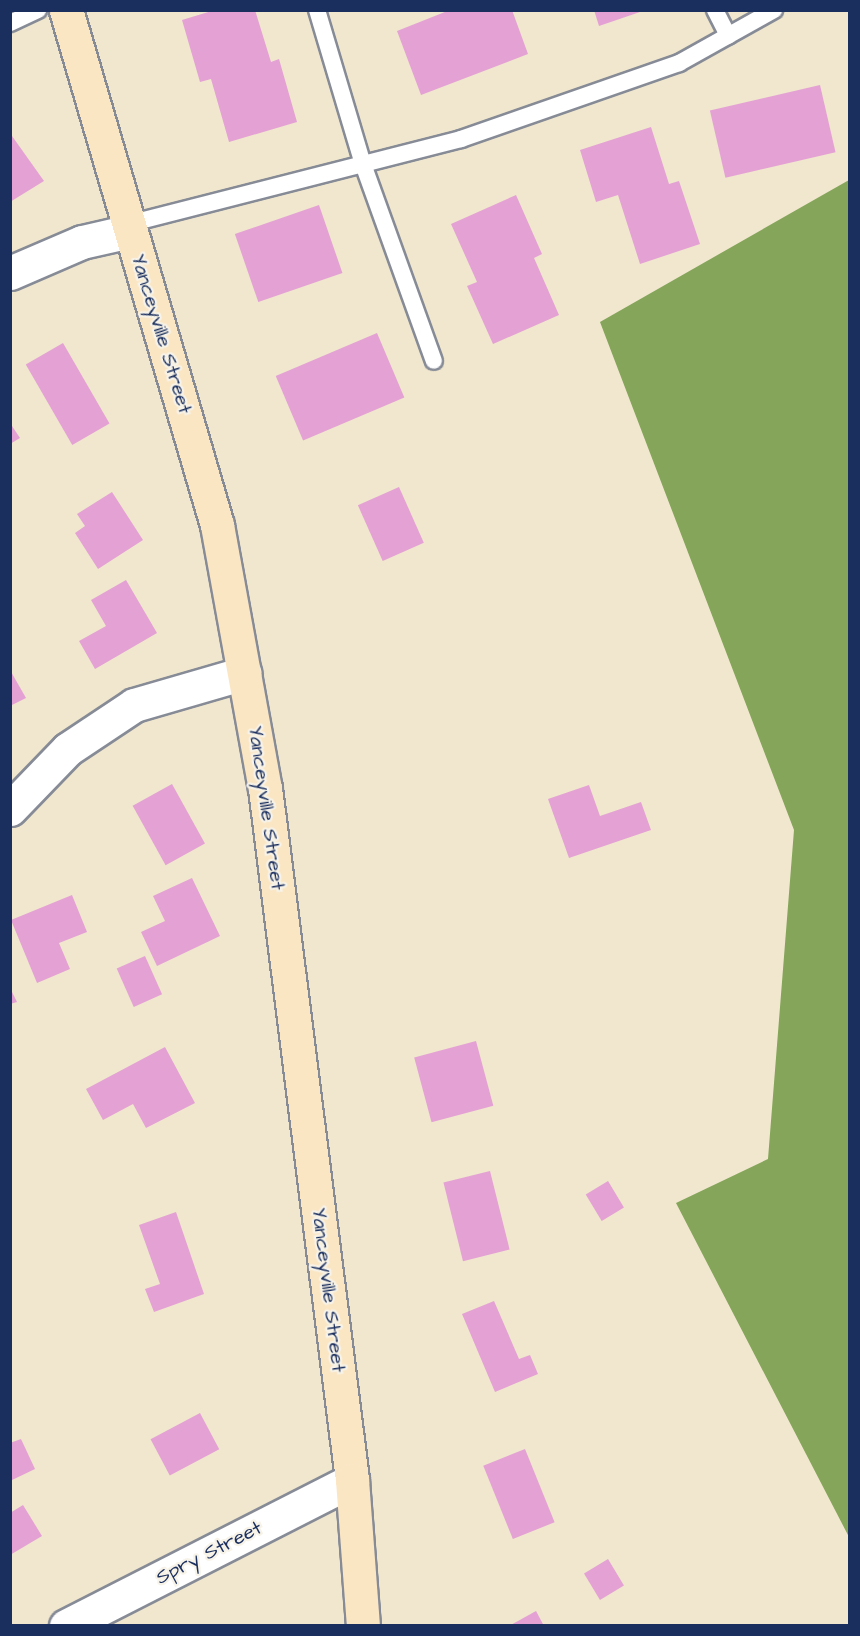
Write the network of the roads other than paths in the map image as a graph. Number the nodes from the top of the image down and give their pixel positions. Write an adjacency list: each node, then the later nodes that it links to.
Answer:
1 (38, 10): 6 (lane)
2 (66, 10): 9 (main road, Yanceyville Street)
3 (317, 10): 8 (lane)
4 (715, 10): 7 (lane)
5 (774, 10): 7 (lane)
6 (10, 23)
7 (728, 36): 8 (lane)
8 (363, 164): 9 (lane); 11 (lane)
9 (129, 227): 10 (street); 12 (main road, Yanceyville Street)
10 (10, 273)
11 (434, 361)
12 (244, 673): 13 (street); 14 (main road, Yanceyville Street)
13 (10, 808)
14 (352, 1480): 15 (street, Spry Street); 16 (main road, Yanceyville Street)
15 (66, 1626)
16 (363, 1626)

